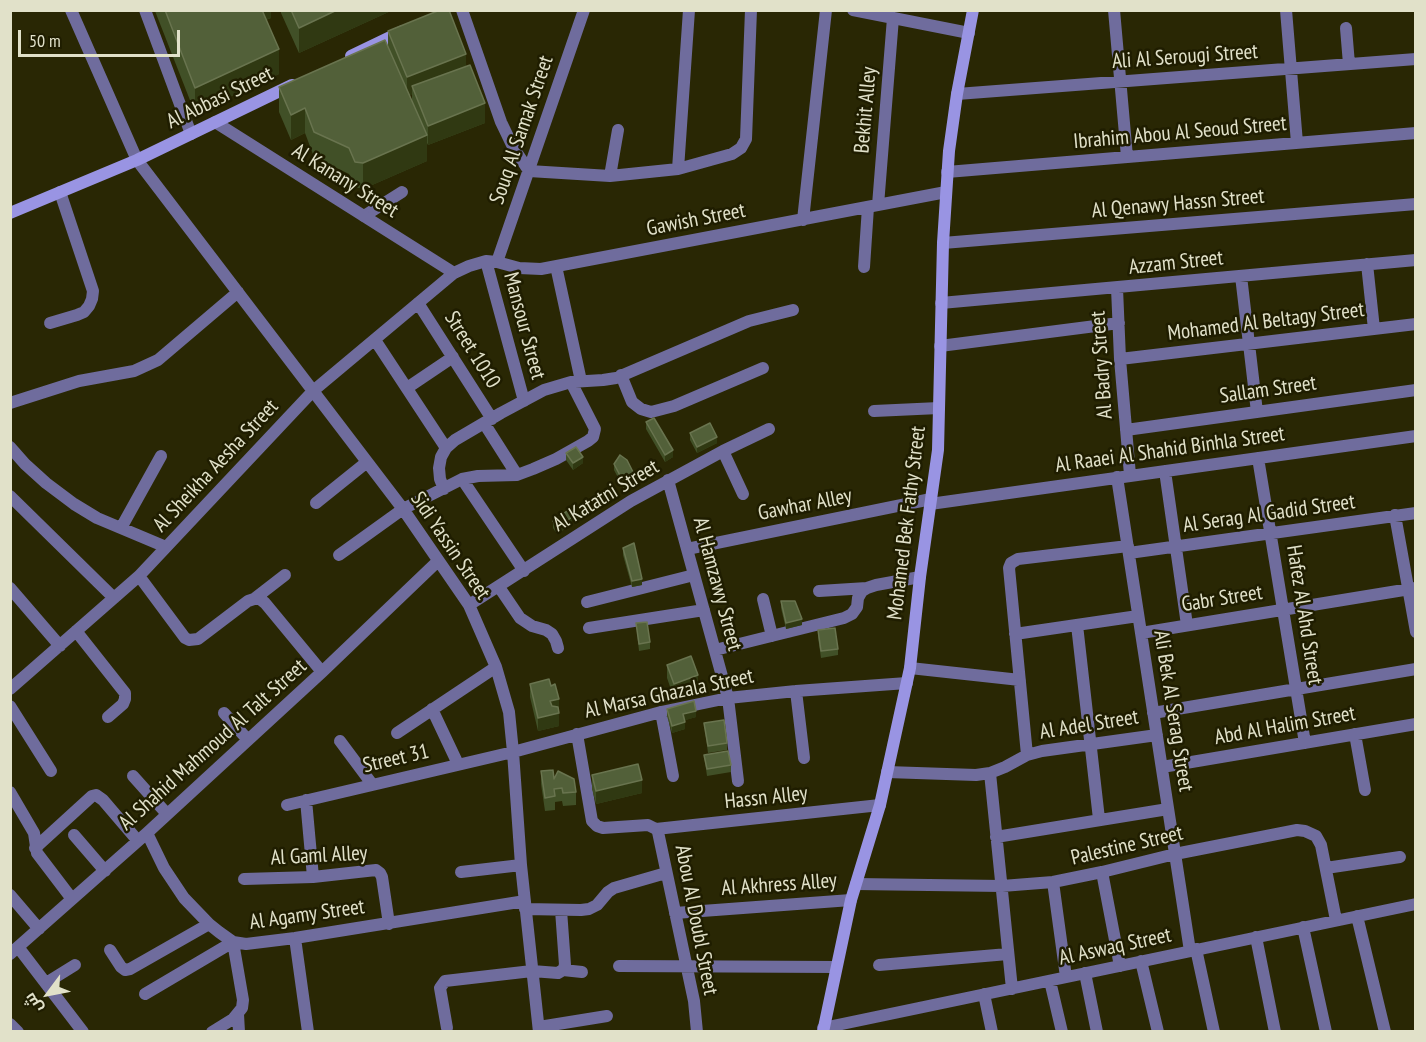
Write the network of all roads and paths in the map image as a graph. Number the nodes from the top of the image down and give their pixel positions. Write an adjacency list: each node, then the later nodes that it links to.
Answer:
1 (71, 10): 29 (street, Sidi Yassin Street)
2 (145, 10): 26 (street)
3 (462, 10): 31 (street)
4 (584, 10): 31 (street, Souq Al Samak Street)
5 (689, 10): 30 (street)
6 (751, 10): 30 (street)
7 (826, 10): 41 (street)
8 (853, 10): 12 (street)
9 (972, 10): 15 (street, Mohamed Bek Fathy Street)
10 (1114, 10): 21 (street)
11 (1286, 10): 19 (street)
12 (893, 18): 15 (street); 38 (street, Bekhit Alley)
13 (413, 26): 17 (street)
14 (1346, 28): 18 (street)
15 (969, 33): 22 (street, Mohamed Bek Fathy Street)
16 (1416, 59): 18 (street, Ali Al Serougi Street)
17 (340, 61)
18 (1348, 64): 19 (street, Ali Al Serougi Street)
19 (1291, 69): 21 (street, Ali Al Serougi Street); 27 (street)
20 (298, 81): 23 (street, Al Abbasi Street)
21 (1121, 82): 22 (street, Ali Al Serougi Street); 28 (street)
22 (957, 94): 32 (street, Mohamed Bek Fathy Street)
23 (215, 122): 26 (street, Al Abbasi Street); 40 (street, Al Kanany Street)
24 (618, 130): 33 (street)
25 (1416, 133): 27 (street, Ibrahim Abou Al Seoud Street)
26 (191, 134): 29 (street, Al Abbasi Street)
27 (1296, 143): 28 (street, Ibrahim Abou Al Seoud Street)
28 (1127, 157): 32 (street, Ibrahim Abou Al Seoud Street)
29 (137, 160): 34 (street, Al Abbasi Street); 51 (street, Sidi Yassin Street)
30 (678, 169): 33 (street)
31 (529, 171): 33 (street); 44 (street, Souq Al Samak Street)
32 (947, 172): 36 (street, Mohamed Bek Fathy Street)
33 (610, 176)
34 (60, 192): 39 (street, Al Abbasi Street); 55 (street)
35 (402, 192): 40 (street)
36 (946, 192): 38 (street, Gawish Street); 42 (street, Mohamed Bek Fathy Street)
37 (1416, 204): 42 (street, Al Qenawy Hassn Street)
38 (873, 206): 41 (street, Gawish Street); 47 (street, Bekhit Alley)
39 (10, 213)
40 (364, 216): 48 (street, Al Kanany Street)
41 (803, 220): 46 (street, Gawish Street)
42 (943, 243): 53 (street, Mohamed Bek Fathy Street)
43 (1416, 260): 45 (street, Azzam Street)
44 (491, 261): 46 (street, Gawish Street); 48 (street); 70 (street, Mansour Street)
45 (1367, 264): 49 (street, Azzam Street); 58 (street)
46 (556, 267): 66 (street)
47 (864, 267)
48 (454, 273): 52 (street, Al Sheikha Aesha Street)
49 (1241, 276): 50 (street, Azzam Street); 60 (street)
50 (1117, 288): 53 (street, Azzam Street); 56 (street, Al Badry Street)
51 (238, 292): 69 (street, Sidi Yassin Street); 71 (street)
52 (418, 303): 59 (street, Al Sheikha Aesha Street); 62 (street, Street 1010)
53 (941, 303): 61 (street, Mohamed Bek Fathy Street)
54 (793, 310): 65 (street)
55 (50, 323)
56 (1119, 323): 61 (street); 63 (street, Al Badry Street)
57 (1416, 324): 58 (street, Mohamed Al Beltagy Street)
58 (1374, 329): 60 (street, Mohamed Al Beltagy Street)
59 (375, 340): 67 (street); 69 (street, Al Sheikha Aesha Street)
60 (1249, 343): 63 (street, Mohamed Al Beltagy Street); 74 (street)
61 (940, 346): 72 (street, Mohamed Bek Fathy Street)
62 (453, 357): 67 (street); 75 (street, Street 1010)
63 (1120, 358): 77 (street, Al Badry Street)
64 (763, 368): 65 (street)
65 (621, 375): 66 (street)
66 (576, 381): 70 (street); 86 (street)
67 (407, 388): 80 (street)
68 (1416, 390): 74 (street, Sallam Street)
69 (313, 391): 84 (street, Sidi Yassin Street); 102 (street, Al Sheikha Aesha Street)
70 (524, 401): 75 (street)
71 (10, 403)
72 (939, 408): 73 (street); 94 (street, Mohamed Bek Fathy Street)
73 (874, 411)
74 (1257, 412): 77 (street, Sallam Street)
75 (488, 421): 80 (street); 86 (street, Street 1010)
76 (769, 429): 81 (street, Al Katatni Street)
77 (1126, 430): 87 (street, Al Badry Street)
78 (1416, 436): 83 (street, Al Raaei Al Shahid Binhla Street)
79 (10, 447): 99 (street)
80 (446, 448): 91 (street)
81 (723, 451): 90 (street, Al Katatni Street); 92 (street)
82 (161, 456): 99 (street)
83 (1258, 458): 85 (street, Al Raaei Al Shahid Binhla Street); 100 (street, Hafez Al Ahd Street)
84 (367, 462): 95 (street); 96 (street, Sidi Yassin Street)
85 (1165, 471): 87 (street, Al Raaei Al Shahid Binhla Street); 101 (street)
86 (517, 475): 89 (street)
87 (1130, 475): 88 (street, Al Raaei Al Shahid Binhla Street)
88 (1117, 477): 94 (street, Al Raaei Al Shahid Binhla Street); 104 (street, Ali Bek Al Serag Street)
89 (462, 479): 91 (street); 107 (street)
90 (668, 480): 103 (street, Al Hamzawy Street); 107 (street, Al Katatni Street)
91 (444, 489): 96 (street)
92 (743, 494)
93 (10, 496): 117 (street)
94 (931, 502): 103 (street, Gawhar Alley); 111 (street, Mohamed Bek Fathy Street)
95 (316, 503)
96 (403, 509): 105 (street); 106 (street, Sidi Yassin Street)
97 (1416, 513): 98 (street, Al Serag Al Gadid Street)
98 (1395, 515): 100 (street, Al Serag Al Gadid Street); 115 (street)
99 (121, 528): 102 (street)
100 (1270, 533): 101 (street, Al Serag Al Gadid Street); 122 (street, Hafez Al Ahd Street)
101 (1176, 546): 104 (street, Al Serag Al Gadid Street); 126 (street)
102 (166, 547): 110 (street, Al Sheikha Aesha Street)
103 (687, 549): 109 (street, Al Hamzawy Street)
104 (1128, 549): 124 (street, Ali Bek Al Serag Street); 131 (street, Al Serag Al Gadid Street)
105 (339, 555)
106 (438, 561): 121 (street, Sidi Yassin Street); 139 (street, Al Shahid Mahmoud Al Talt Street)
107 (524, 571): 112 (street, Al Katatni Street)
108 (285, 575): 118 (street)
109 (694, 575): 120 (street); 123 (street, Al Hamzawy Street)
110 (139, 576): 117 (street, Al Sheikha Aesha Street); 118 (street)
111 (920, 577): 114 (street); 137 (street, Mohamed Bek Fathy Street)
112 (499, 587): 121 (street, Al Katatni Street); 134 (street)
113 (10, 588): 133 (street)
114 (867, 588): 116 (street); 132 (street)
115 (1412, 589): 122 (street, Gabr Street); 130 (street)
116 (819, 591)
117 (114, 598): 128 (street, Al Sheikha Aesha Street)
118 (254, 598): 139 (street)
119 (763, 599): 132 (street)
120 (587, 602)
121 (469, 605): 136 (street, Sidi Yassin Street)
122 (1283, 609): 126 (street, Gabr Street); 143 (street, Hafez Al Ahd Street)
123 (704, 610): 127 (street); 135 (street, Al Hamzawy Street)
124 (1138, 616): 125 (street); 129 (street, Ali Bek Al Serag Street)
125 (1077, 625): 131 (street); 160 (street)
126 (1187, 625): 129 (street, Gabr Street)
127 (589, 628)
128 (76, 631): 133 (street, Al Sheikha Aesha Street); 151 (street)
129 (1141, 633): 150 (street, Ali Bek Al Serag Street)
130 (1416, 633)
131 (1016, 634): 140 (street)
132 (772, 636): 135 (street)
133 (60, 646): 142 (street, Al Sheikha Aesha Street)
134 (558, 648)
135 (715, 650): 145 (street, Al Hamzawy Street)
136 (496, 667): 147 (street); 161 (street, Sidi Yassin Street)
137 (910, 668): 140 (street); 141 (street, Mohamed Bek Fathy Street)
138 (1416, 669): 143 (street)
139 (322, 672): 157 (street, Al Shahid Mahmoud Al Talt Street)
140 (1020, 680): 162 (street)
141 (907, 683): 144 (street, Al Marsa Ghazala Street); 167 (street, Mohamed Bek Fathy Street)
142 (10, 689)
143 (1296, 689): 150 (street); 159 (street, Hafez Al Ahd Street)
144 (796, 690): 145 (street, Al Marsa Ghazala Street); 163 (street)
145 (728, 698): 148 (street, Al Marsa Ghazala Street); 171 (street, Al Hamzawy Street)
146 (10, 706): 166 (street)
147 (432, 709): 153 (street); 164 (street)
148 (661, 712): 154 (street, Al Marsa Ghazala Street); 170 (street)
149 (224, 713): 157 (street)
150 (1153, 713): 156 (street, Ali Bek Al Serag Street)
151 (108, 717)
152 (1416, 723): 155 (street, Abd Al Halim Street)
153 (397, 733)
154 (577, 734): 161 (street, Al Marsa Ghazala Street); 181 (street, Abou Al Doubl Street)
155 (1355, 734): 159 (street, Abd Al Halim Street); 173 (street)
156 (1157, 735): 160 (street, Al Adel Street); 165 (street, Ali Bek Al Serag Street)
157 (248, 740): 179 (street, Al Shahid Mahmoud Al Talt Street)
158 (340, 741): 172 (street)
159 (1305, 743): 165 (street, Abd Al Halim Street)
160 (1090, 744): 162 (street, Al Adel Street); 180 (street)
161 (513, 752): 164 (street, Street 31); 188 (street, Sidi Yassin Street)
162 (1027, 755): 168 (street, Al Adel Street)
163 (804, 758)
164 (458, 764): 172 (street, Street 31)
165 (1162, 767): 178 (street, Ali Bek Al Serag Street)
166 (51, 771)
167 (887, 772): 168 (street, Al Adel Street); 177 (street, Mohamed Bek Fathy Street)
168 (990, 773): 184 (street)
169 (133, 776): 179 (street)
170 (673, 776)
171 (738, 781)
172 (372, 784): 175 (street, Street 31)
173 (1365, 790)
174 (10, 792): 185 (street)
175 (306, 800): 176 (street, Street 31); 194 (street)
176 (287, 805)
177 (880, 805): 181 (street, Hassn Alley); 197 (street, Mohamed Bek Fathy Street)
178 (1168, 809): 180 (street); 186 (street, Ali Bek Al Serag Street)
179 (167, 814): 183 (street, Al Shahid Mahmoud Al Talt Street)
180 (1099, 819): 184 (street)
181 (656, 829): 193 (street, Abou Al Doubl Street)
182 (74, 835): 190 (street)
183 (142, 837): 185 (street, Al Agamy Street); 190 (street, Al Shahid Mahmoud Al Talt Street); 208 (street, Al Agamy Street)
184 (996, 837): 198 (street)
185 (35, 848): 200 (street)
186 (1175, 854): 189 (street, Palestine Street); 192 (street, Palestine Street); 217 (street, Ali Bek Al Serag Street)
187 (1400, 857): 189 (street)
188 (521, 865): 191 (street); 203 (street, Sidi Yassin Street)
189 (1326, 868): 207 (street, Palestine Street)
190 (105, 870): 200 (street, Al Shahid Mahmoud Al Talt Street)
191 (461, 872)
192 (1102, 872): 196 (street, Palestine Street); 224 (street)
193 (666, 873): 204 (street, Al Agamy Street); 205 (street, Abou Al Doubl Street)
194 (313, 877): 195 (street, Al Gaml Alley); 209 (street, Al Gaml Alley)
195 (244, 879)
196 (1053, 882): 198 (street, Palestine Street); 230 (street)
197 (856, 884): 198 (street, Palestine Street); 201 (street, Mohamed Bek Fathy Street)
198 (1002, 886): 218 (street)
199 (10, 895): 211 (street)
200 (72, 899): 211 (street, Al Shahid Mahmoud Al Talt Street)
201 (851, 900): 205 (street, Al Akhress Alley); 225 (street, Mohamed Bek Fathy Street)
202 (1416, 904): 206 (street, Al Aswaq Street)
203 (525, 905): 204 (street, Al Agamy Street); 209 (street, Al Agamy Street); 227 (street, Sidi Yassin Street)
204 (561, 910): 226 (street)
205 (675, 913): 221 (street, Abou Al Doubl Street)
206 (1357, 916): 207 (street, Al Aswaq Street); 255 (street)
207 (1336, 920): 210 (street, Al Aswaq Street)
208 (209, 924): 214 (street, Al Agamy Street); 216 (street)
209 (389, 924): 213 (street, Al Agamy Street)
210 (1303, 927): 212 (street, Al Aswaq Street); 254 (street)
211 (39, 929): 215 (street, Al Shahid Mahmoud Al Talt Street)
212 (1256, 937): 217 (street, Al Aswaq Street); 253 (street)
213 (295, 938): 214 (street, Al Agamy Street); 246 (street)
214 (233, 942): 234 (street); 236 (street)
215 (14, 950): 232 (street)
216 (110, 950)
217 (1193, 950): 219 (street, Al Aswaq Street); 252 (street, Ali Bek Al Serag Street)
218 (1008, 954): 222 (street); 233 (street)
219 (1141, 961): 224 (street, Al Aswaq Street); 251 (street)
220 (75, 965): 232 (street)
221 (686, 965): 223 (street); 225 (street); 247 (street, Abou Al Doubl Street)
222 (879, 965)
223 (619, 966)
224 (1120, 966): 229 (street, Al Aswaq Street)
225 (836, 967): 241 (street, Mohamed Bek Fathy Street)
226 (563, 970): 227 (street); 228 (street)
227 (532, 971): 239 (street); 240 (street, Sidi Yassin Street)
228 (582, 972)
229 (1085, 973): 230 (street, Al Aswaq Street); 250 (street)
230 (1066, 977): 231 (street, Al Aswaq Street)
231 (1050, 981): 233 (street, Al Aswaq Street); 249 (street)
232 (46, 983): 243 (street)
233 (1012, 988): 235 (street, Al Aswaq Street)
234 (145, 994)
235 (984, 994): 241 (street, Al Aswaq Street); 248 (street)
236 (238, 1014): 244 (street); 245 (street)
237 (607, 1016): 240 (street)
238 (10, 1024): 242 (street)
239 (447, 1028)
240 (539, 1029)
241 (823, 1030)
242 (18, 1032)
243 (83, 1032)
244 (212, 1032)
245 (239, 1032)
246 (308, 1032)
247 (697, 1032)
248 (992, 1032)
249 (1062, 1032)
250 (1097, 1032)
251 (1158, 1032)
252 (1214, 1032)
253 (1275, 1032)
254 (1326, 1032)
255 (1385, 1032)

